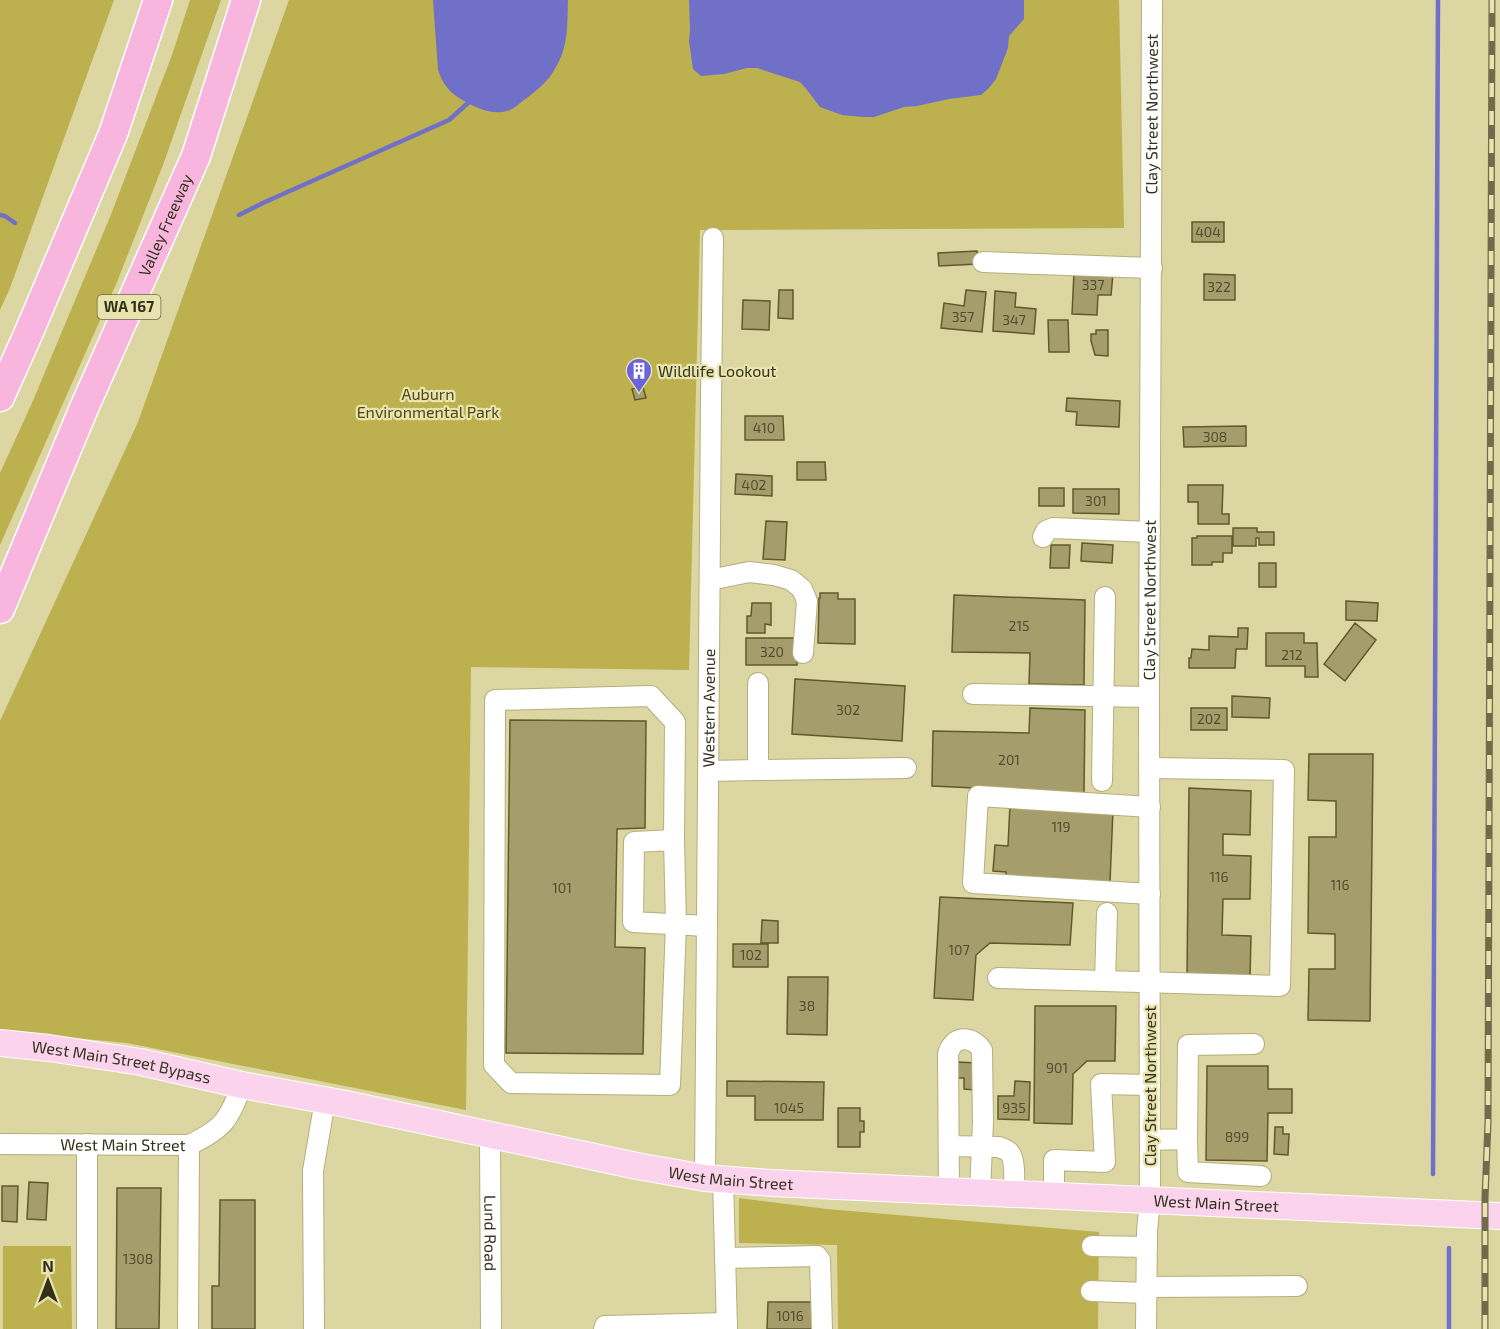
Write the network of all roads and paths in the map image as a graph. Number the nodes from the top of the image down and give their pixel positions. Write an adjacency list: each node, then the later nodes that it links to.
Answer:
1 (158, 0): 7 (highway)
2 (246, 0): 12 (highway, Valley Freeway / WA 167)
3 (1152, 0): 6 (street, Clay Street Northwest)
4 (713, 238): 10 (street, Western Avenue)
5 (983, 262): 6 (street)
6 (1152, 268): 8 (street, Clay Street Northwest)
7 (0, 397)
8 (1150, 532): 9 (street); 17 (street, Clay Street Northwest)
9 (1044, 537)
10 (710, 580): 13 (street); 21 (street, Western Avenue)
11 (1105, 597): 16 (street)
12 (0, 609)
13 (803, 653)
14 (758, 683): 20 (street)
15 (973, 694): 16 (street)
16 (1104, 697): 17 (street); 22 (street)
17 (1149, 698): 19 (street, Clay Street Northwest)
18 (906, 768): 20 (street)
19 (1149, 768): 23 (street, Clay Street Northwest); 31 (street)
20 (758, 770): 21 (street)
21 (709, 771): 28 (street, Western Avenue)
22 (1102, 781)
23 (1150, 807): 25 (street, Clay Street Northwest); 25 (street)
24 (674, 840): 27 (street); 27 (street); 27 (street)
25 (1150, 894): 31 (street, Clay Street Northwest)
26 (1107, 913): 30 (street)
27 (676, 924): 28 (street)
28 (707, 926): 46 (street, Western Avenue)
29 (998, 978): 30 (street)
30 (1105, 981): 31 (street)
31 (1150, 982): 35 (street, Clay Street Northwest)
32 (0, 1043): 34 (main road, West Main Street Bypass)
33 (1254, 1044): 38 (street)
34 (242, 1085): 36 (main road, West Main Street); 42 (street, West Main Street)
35 (1150, 1085): 39 (street, Clay Street Northwest); 50 (street)
36 (325, 1100): 37 (main road, West Main Street); 62 (street)
37 (490, 1135): 46 (main road, West Main Street); 63 (street, Lund Road)
38 (1186, 1139): 39 (street); 45 (street)
39 (1150, 1140): 51 (street, Clay Street Northwest)
40 (0, 1144): 41 (street, West Main Street)
41 (87, 1144): 42 (street, West Main Street); 60 (street)
42 (189, 1145): 61 (street)
43 (949, 1146): 44 (street); 44 (street); 47 (street)
44 (982, 1147): 48 (street); 49 (street)
45 (1261, 1176)
46 (714, 1179): 47 (main road, West Main Street); 55 (street, Western Avenue)
47 (949, 1191): 48 (main road, West Main Street)
48 (980, 1192): 49 (main road, West Main Street)
49 (1014, 1194): 50 (main road, West Main Street)
50 (1054, 1196): 51 (main road, West Main Street)
51 (1150, 1200): 52 (main road, West Main Street); 54 (street, Clay Street Northwest)
52 (1500, 1216)
53 (1092, 1246): 54 (street)
54 (1147, 1246): 57 (street, Clay Street Northwest)
55 (725, 1258): 59 (street, Western Avenue); 65 (street)
56 (1297, 1286): 57 (street)
57 (1146, 1290): 58 (street); 66 (street, Clay Street Northwest)
58 (1091, 1291)
59 (727, 1326): 64 (street)
60 (87, 1329)
61 (188, 1329)
62 (314, 1329)
63 (490, 1329)
64 (604, 1329)
65 (822, 1329)
66 (1146, 1329)

